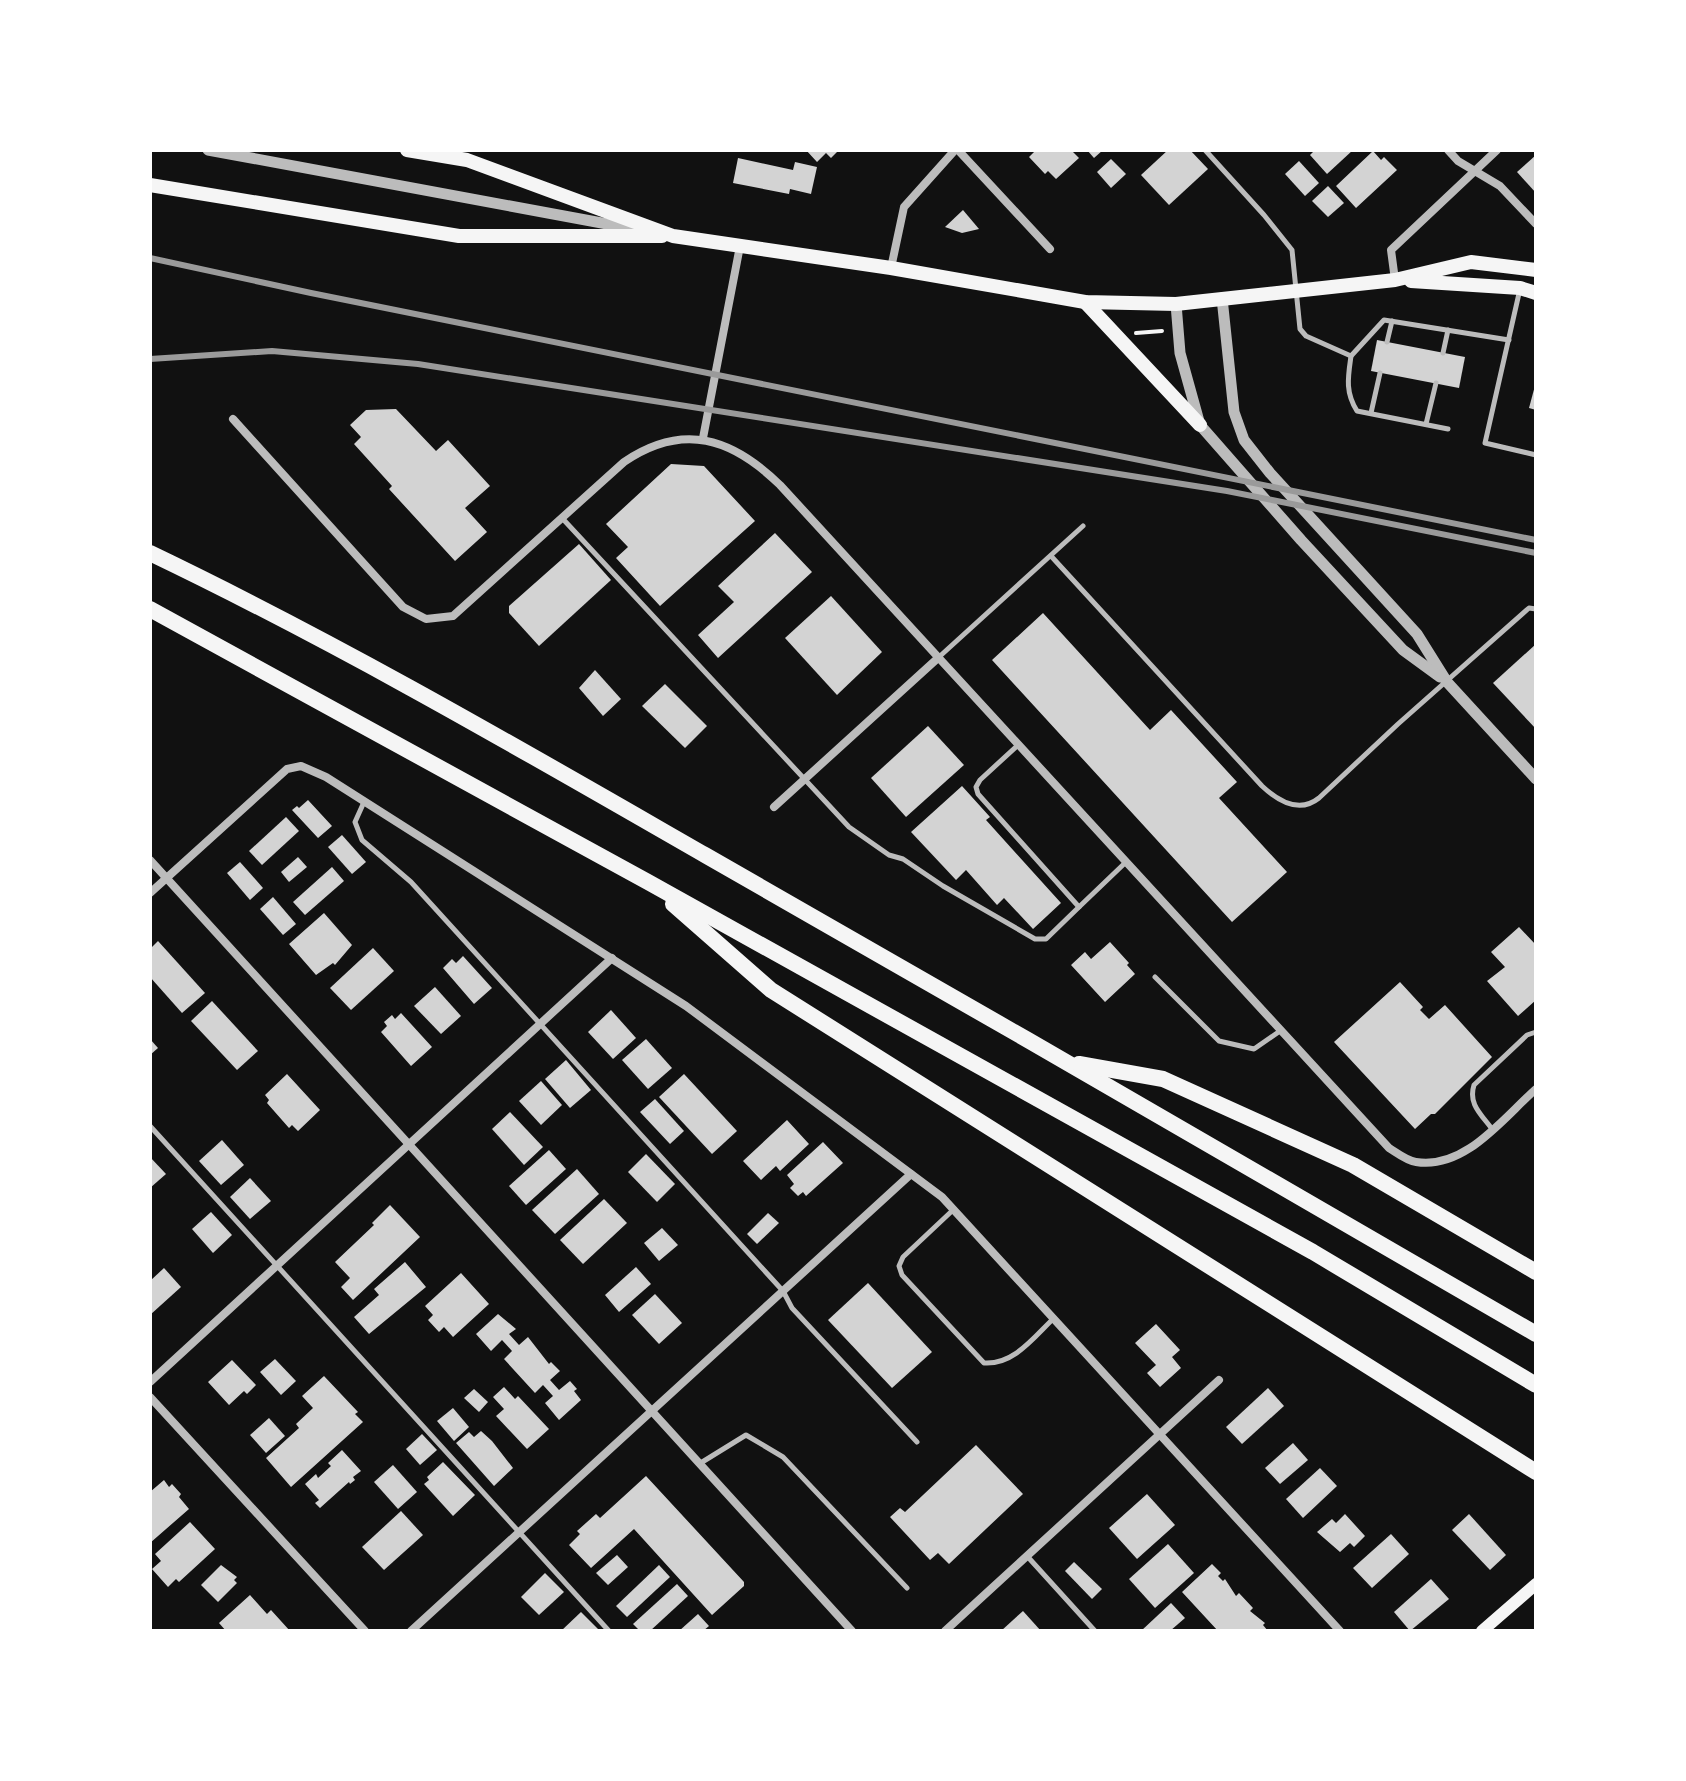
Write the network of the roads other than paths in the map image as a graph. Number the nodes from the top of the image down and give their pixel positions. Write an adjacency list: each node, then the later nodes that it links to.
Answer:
1 (208, 150): 10 (street)
2 (407, 150): 10 (main road)
3 (957, 150): 12 (street); 13 (street)
4 (1205, 150): 17 (lane)
5 (1448, 150): 7 (street)
6 (1497, 150): 7 (street)
7 (1475, 171): 9 (street); 15 (street)
8 (150, 185): 10 (main road)
9 (1536, 224)
10 (673, 236): 11 (main road)
11 (740, 246): 13 (main road); 35 (street)
12 (1050, 249)
13 (891, 268): 20 (main road)
14 (1536, 270): 15 (main road)
15 (1395, 280): 16 (main road); 17 (main road)
16 (1520, 288): 18 (main road); 24 (lane)
17 (1295, 291): 19 (main road); 27 (lane)
18 (1536, 293)
19 (1222, 298): 21 (main road); 44 (street)
20 (1085, 302): 21 (main road); 33 (main road)
21 (1176, 304): 33 (street)
22 (1392, 321): 23 (lane); 25 (lane); 27 (lane)
23 (1448, 330): 24 (lane); 26 (lane)
24 (1509, 340): 36 (lane)
25 (1387, 342)
26 (1443, 353)
27 (1351, 356): 30 (lane)
28 (1380, 373): 30 (lane)
29 (1436, 383): 32 (lane)
30 (1371, 413): 32 (lane)
31 (233, 419): 37 (street)
32 (1426, 424): 34 (lane)
33 (1200, 425): 44 (street)
34 (1448, 429)
35 (703, 438): 37 (street); 43 (street)
36 (1536, 455)
37 (562, 518): 47 (lane)
38 (1083, 526): 40 (lane)
39 (150, 553): 61 (highway)
40 (1051, 556): 43 (lane); 44 (lane)
41 (150, 609): 53 (highway)
42 (1536, 609): 44 (lane)
43 (938, 658): 45 (street); 47 (street)
44 (1447, 682): 46 (street)
45 (1018, 745): 51 (street); 55 (lane)
46 (1536, 779)
47 (804, 780): 49 (street); 55 (lane)
48 (364, 801): 52 (street); 56 (street); 58 (lane)
49 (774, 807)
50 (150, 860): 52 (street)
51 (1126, 862): 55 (lane); 59 (street)
52 (166, 878): 54 (street); 65 (street)
53 (648, 882): 75 (highway); 81 (highway)
54 (150, 893)
55 (1079, 907)
56 (612, 958): 58 (street); 66 (street)
57 (1155, 977): 59 (lane)
58 (541, 1024): 65 (street); 70 (lane)
59 (1280, 1031): 64 (street)
60 (1536, 1032): 64 (lane)
61 (1069, 1062): 69 (highway); 72 (highway)
62 (1536, 1089): 64 (street)
63 (150, 1126): 68 (lane)
64 (1492, 1129)
65 (408, 1147): 68 (street); 77 (street)
66 (911, 1174): 67 (street); 70 (street)
67 (954, 1209): 71 (street); 71 (lane)
68 (277, 1266): 74 (street); 82 (lane)
69 (1536, 1272)
70 (783, 1291): 77 (street); 79 (lane)
71 (1054, 1318): 78 (street)
72 (1536, 1334)
73 (1219, 1380): 78 (street)
74 (150, 1382)
75 (1536, 1385)
76 (150, 1397): 86 (street)
77 (650, 1412): 80 (street); 82 (street)
78 (1161, 1434): 83 (street); 92 (street)
79 (917, 1442)
80 (698, 1464): 85 (lane); 89 (street)
81 (1536, 1472)
82 (519, 1533): 87 (street); 88 (lane)
83 (1027, 1556): 90 (street); 91 (lane)
84 (1536, 1584): 93 (main road)
85 (907, 1588)
86 (365, 1631)
87 (411, 1631)
88 (609, 1631)
89 (852, 1631)
90 (945, 1631)
91 (1095, 1631)
92 (1340, 1631)
93 (1482, 1631)

